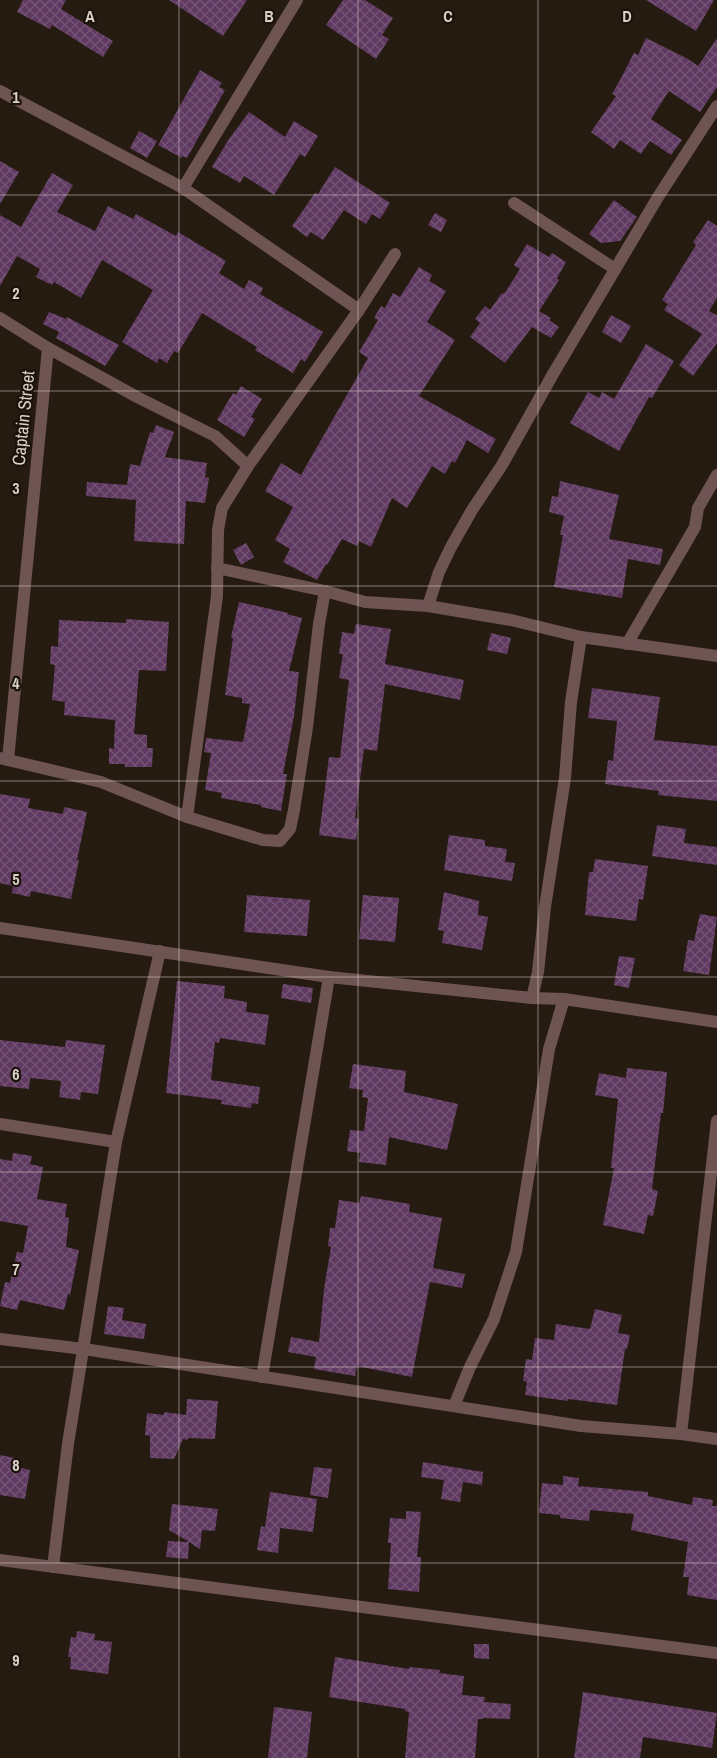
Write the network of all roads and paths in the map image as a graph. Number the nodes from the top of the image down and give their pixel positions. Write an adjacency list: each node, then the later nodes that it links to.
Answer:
1 (297, 0): 4 (street)
2 (0, 91): 4 (street)
3 (717, 106): 7 (street)
4 (183, 188): 8 (street)
5 (514, 203): 7 (street)
6 (395, 254): 8 (street)
7 (615, 269): 15 (street)
8 (359, 310): 11 (street)
9 (0, 318): 10 (street)
10 (48, 348): 11 (street); 19 (street, Captain Street)
11 (248, 466): 13 (street)
12 (717, 475): 17 (street)
13 (217, 568): 14 (street); 20 (street)
14 (325, 591): 15 (street); 20 (street)
15 (428, 606): 16 (street)
16 (581, 637): 17 (street); 24 (street)
17 (627, 644): 18 (street)
18 (717, 656)
19 (4, 759): 20 (street)
20 (187, 816)
21 (0, 928): 22 (street)
22 (160, 951): 23 (street); 29 (street)
23 (329, 976): 24 (street); 32 (street)
24 (532, 998): 25 (street)
25 (564, 999): 26 (street); 33 (street)
26 (717, 1022)
27 (717, 1121): 34 (street)
28 (0, 1124): 29 (street)
29 (116, 1142): 31 (street)
30 (0, 1339): 31 (street)
31 (84, 1349): 32 (street); 37 (street)
32 (262, 1378): 33 (street)
33 (454, 1406): 34 (street)
34 (681, 1434): 35 (street)
35 (717, 1439)
36 (0, 1560): 37 (street)
37 (53, 1567): 38 (street)
38 (717, 1653)

